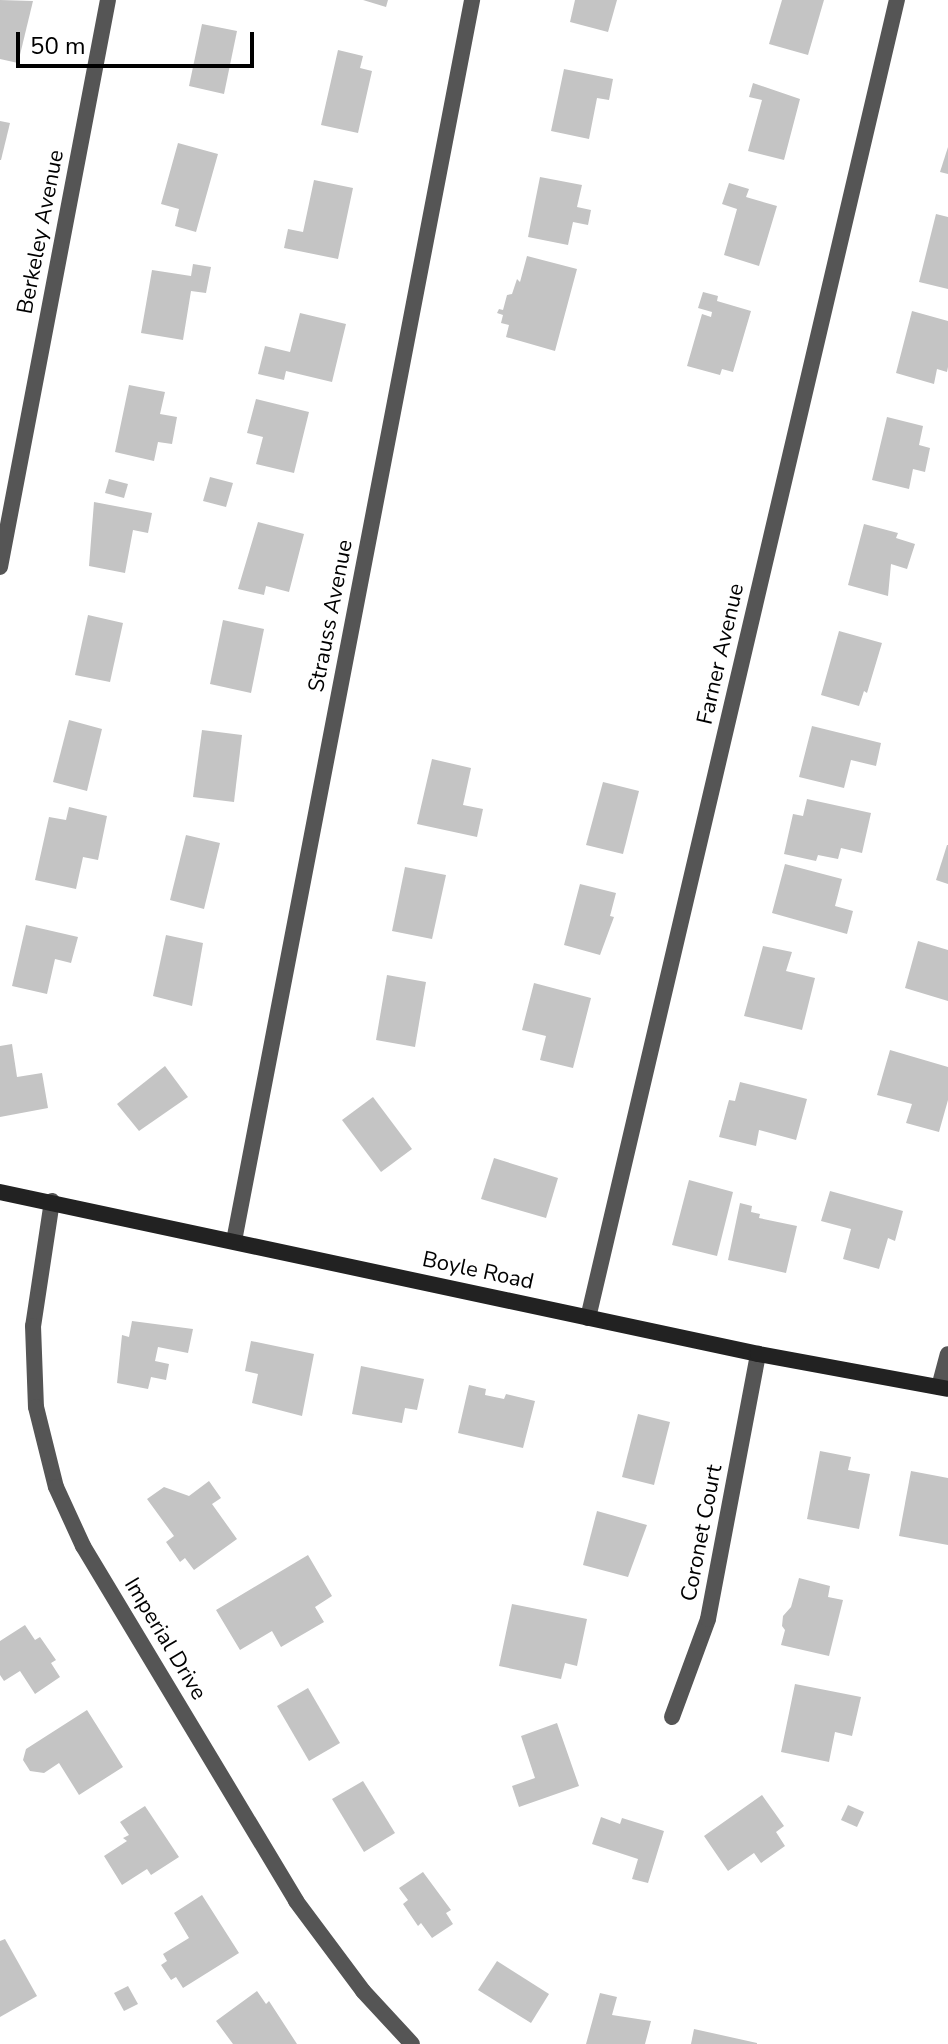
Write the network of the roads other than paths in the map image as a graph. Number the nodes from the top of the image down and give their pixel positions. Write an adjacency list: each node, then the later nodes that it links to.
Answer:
1 (108, 0): 4 (street, Berkeley Avenue)
2 (472, 0): 7 (street, Strauss Avenue)
3 (897, 0): 8 (street, Farner Avenue)
4 (0, 567)
5 (0, 1192): 6 (street, Boyle Road)
6 (52, 1201): 7 (street, Boyle Road); 13 (street, Imperial Drive)
7 (234, 1241): 8 (street, Boyle Road)
8 (588, 1318): 9 (street, Boyle Road)
9 (758, 1354): 11 (street, Boyle Road); 12 (street, Coronet Court)
10 (948, 1354): 11 (street)
11 (944, 1388)
12 (672, 1717)
13 (412, 2044)

